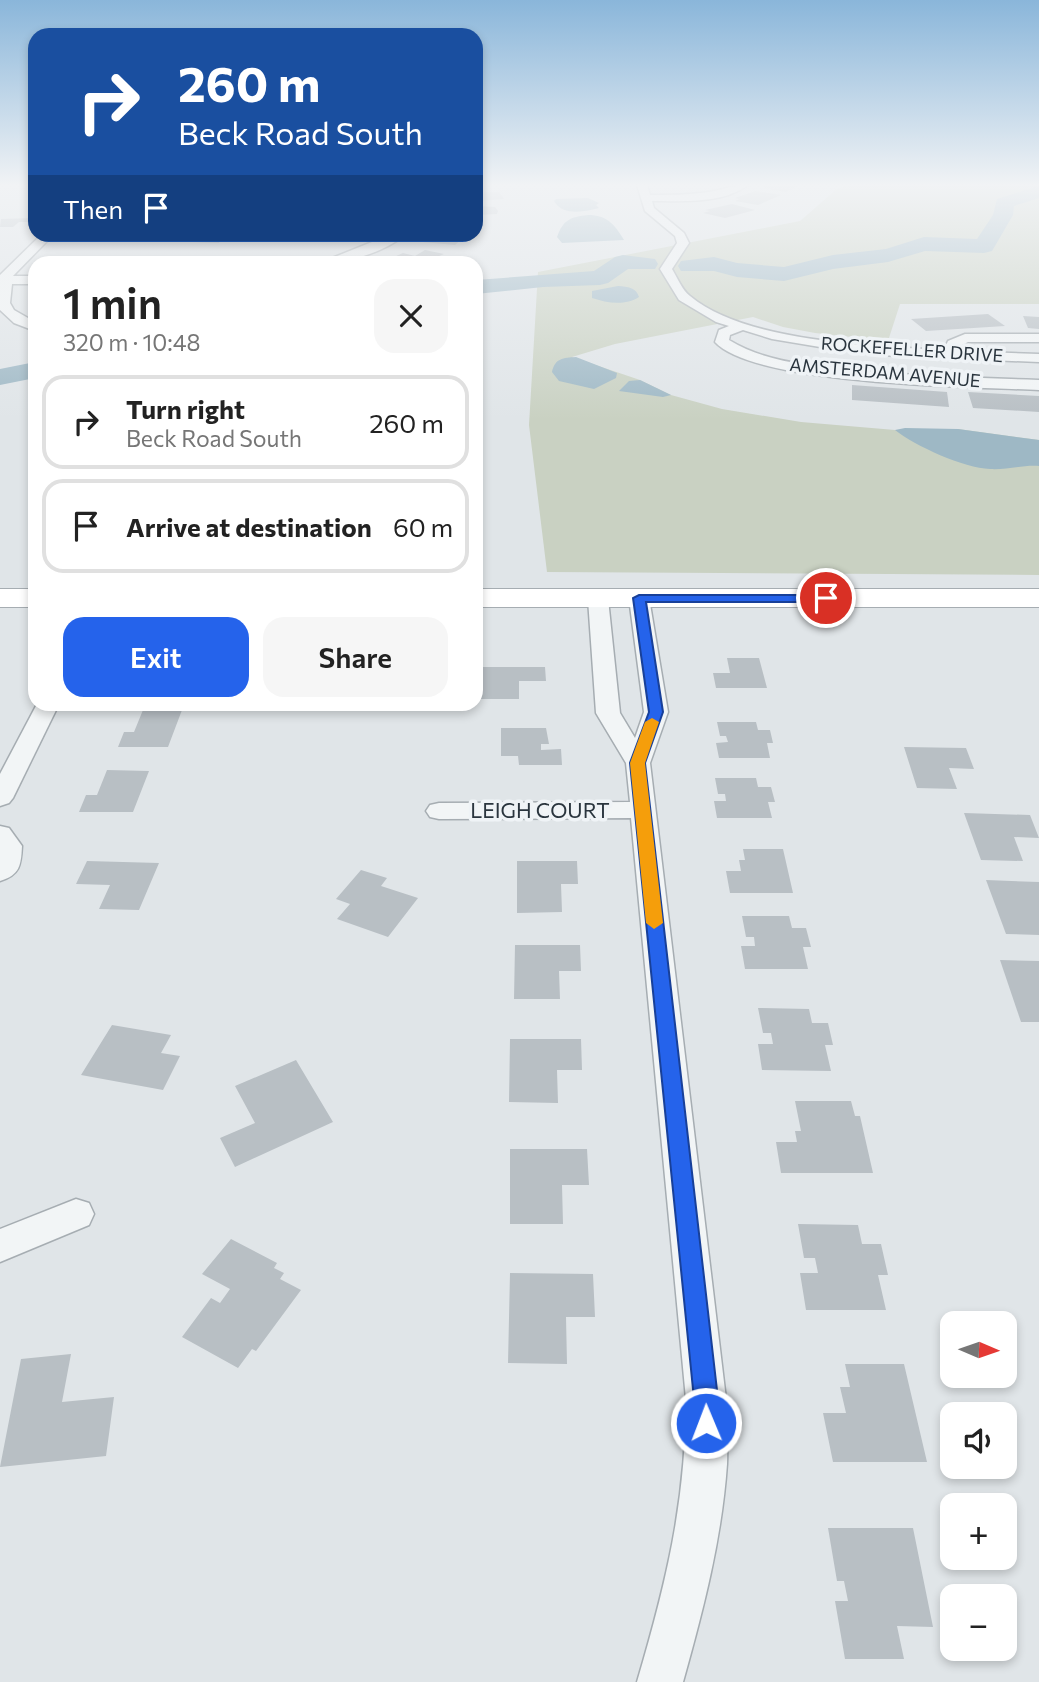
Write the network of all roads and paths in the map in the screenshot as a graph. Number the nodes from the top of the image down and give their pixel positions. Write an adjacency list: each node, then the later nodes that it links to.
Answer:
1 (20, 263): 4 (street)
2 (670, 263): 6 (street, ROCKEFELLER DRIVE)
3 (28, 280): 4 (street)
4 (3, 281): 5 (street)
5 (28, 324)
6 (741, 326): 8 (street, ROCKEFELLER DRIVE); 10 (street, AMSTERDAM AVENUE)
7 (1039, 338): 8 (street)
8 (950, 354): 9 (street, ROCKEFELLER DRIVE)
9 (1039, 358)
10 (1039, 385)
11 (0, 598): 12 (main road)
12 (28, 598)
13 (483, 598): 16 (main road)
14 (639, 598): 15 (main road); 16 (main road); 18 (street)
15 (1039, 598)
16 (598, 599): 18 (street)
17 (44, 711): 19 (street)
18 (638, 763): 20 (street)
19 (0, 798)
20 (642, 810): 21 (street, LEIGH COURT); 26 (street)
21 (439, 811)
22 (0, 834): 23 (street)
23 (0, 872)
24 (76, 1214): 25 (street)
25 (0, 1246)
26 (660, 1682)

